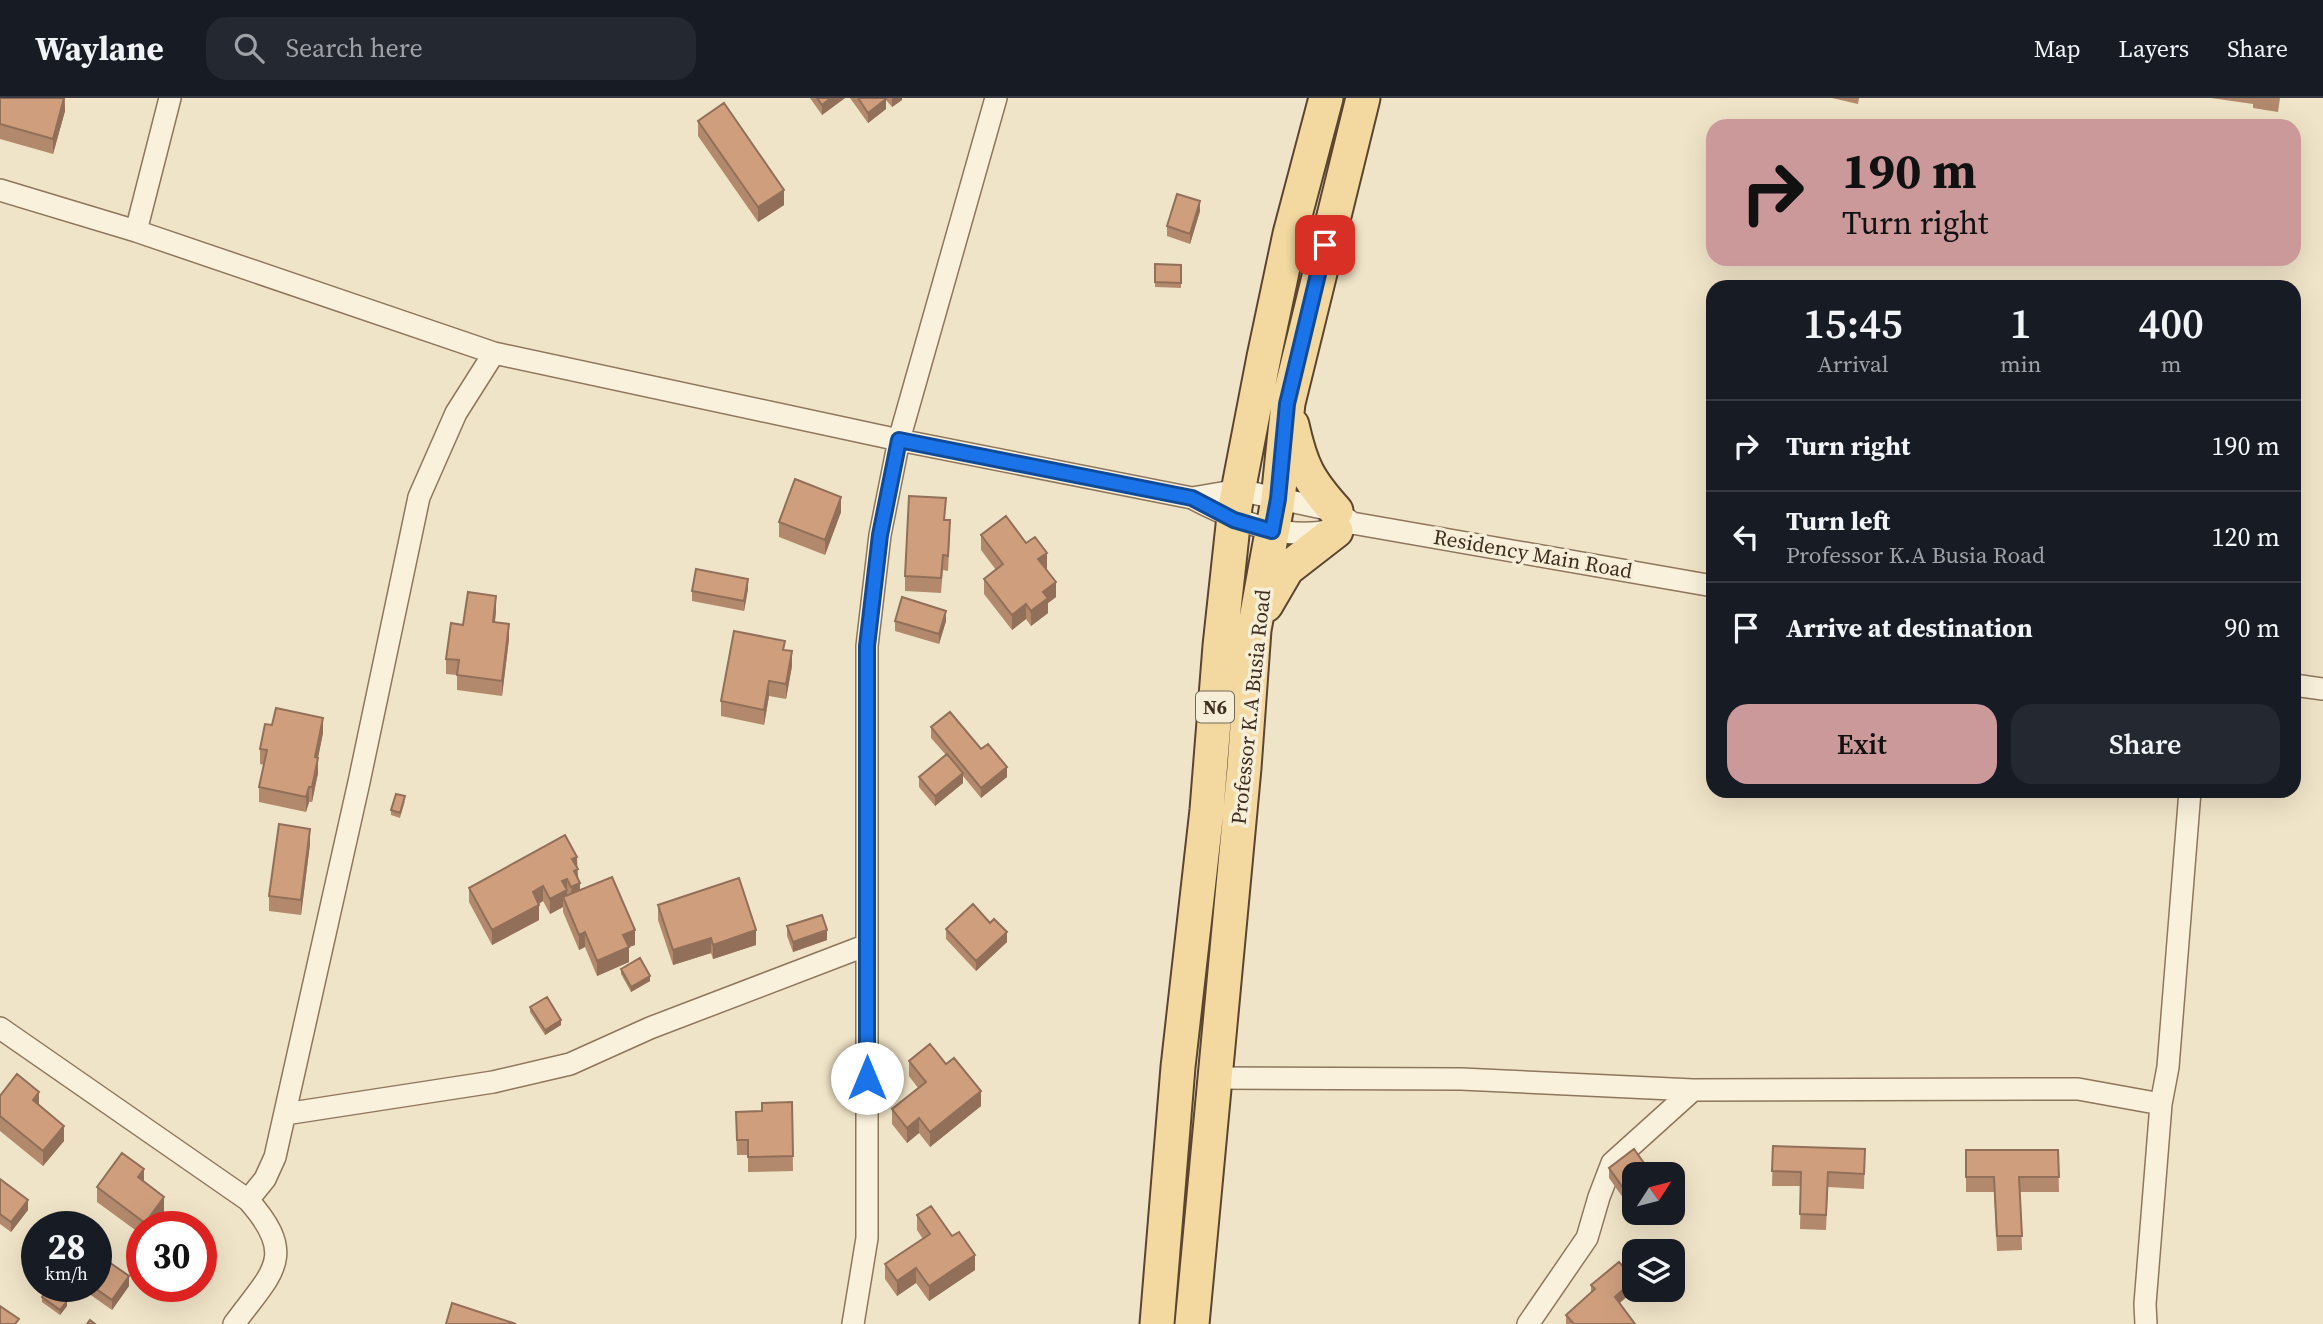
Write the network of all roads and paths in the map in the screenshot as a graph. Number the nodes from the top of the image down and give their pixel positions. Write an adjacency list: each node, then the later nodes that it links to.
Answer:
1 (170, 98): 6 (street)
2 (996, 98): 9 (street)
3 (1326, 98): 11 (main road, Professor K.A Busia Road / N6)
4 (1363, 98): 8 (main road, Professor K.A Busia Road / N6)
5 (0, 190): 6 (street)
6 (136, 231): 7 (street)
7 (494, 353): 9 (street); 24 (street)
8 (1287, 404): 12 (main road, Professor K.A Busia Road / N6); 13 (main road)
9 (899, 440): 10 (street); 19 (street)
10 (1192, 498): 11 (street); 11 (street)
11 (1236, 505): 12 (street); 12 (street); 28 (main road, Professor K.A Busia Road / N6)
12 (1275, 515): 13 (street); 13 (street); 15 (main road, Professor K.A Busia Road / N6)
13 (1341, 522): 14 (street, Residency Main Road); 15 (main road)
14 (1706, 585)
15 (1254, 629): 21 (main road, Professor K.A Busia Road / N6)
16 (2301, 686): 17 (street)
17 (2323, 689)
18 (2189, 798): 23 (street)
19 (867, 945): 24 (street); 27 (street)
20 (0, 1028): 25 (street)
21 (1214, 1078): 22 (street); 29 (main road, Professor K.A Busia Road / N6)
22 (1693, 1090): 23 (street); 30 (street)
23 (2161, 1104): 31 (street)
24 (285, 1114): 25 (street)
25 (248, 1200): 26 (street)
26 (234, 1324)
27 (853, 1324)
28 (1157, 1324)
29 (1192, 1324)
30 (1528, 1324)
31 (2146, 1324)

